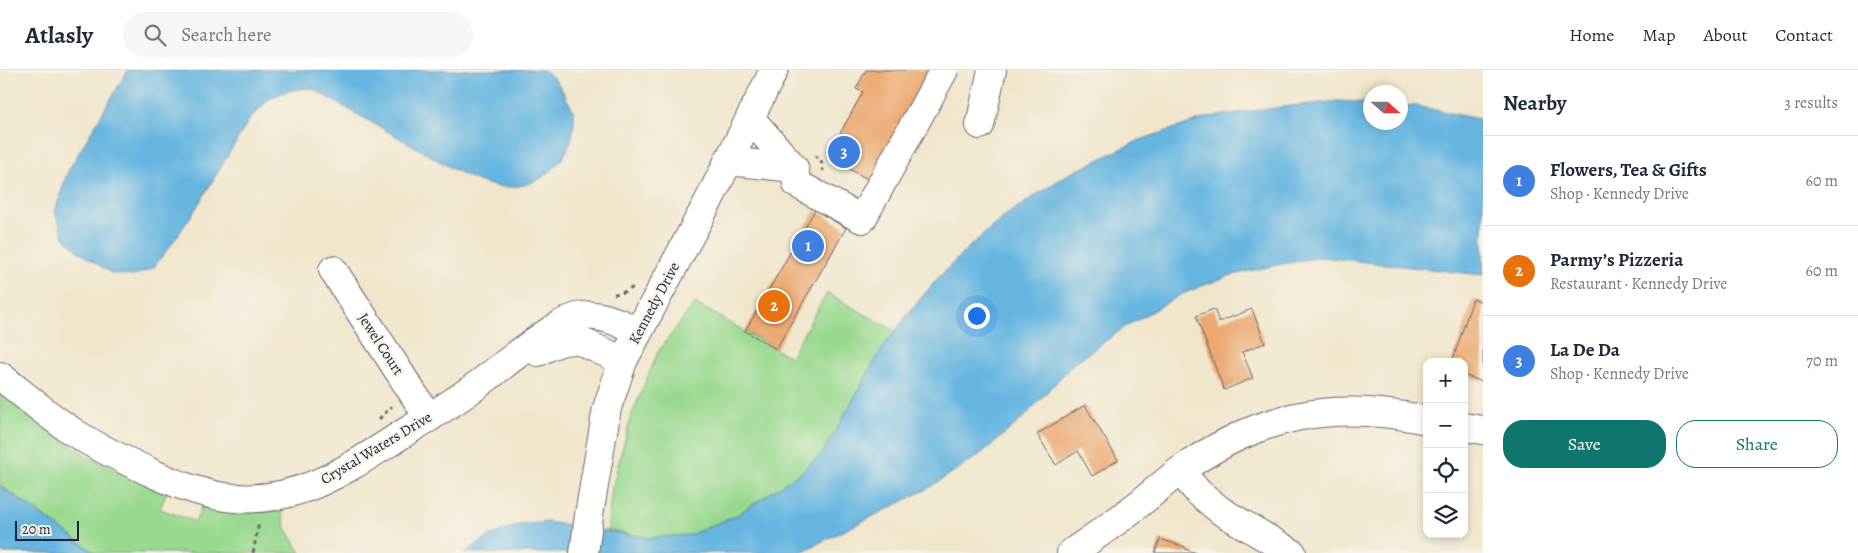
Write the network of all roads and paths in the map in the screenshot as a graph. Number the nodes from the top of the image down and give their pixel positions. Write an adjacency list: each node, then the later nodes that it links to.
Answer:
1 (774, 70): 4 (street, Kennedy Drive)
2 (944, 70): 7 (street)
3 (992, 70): 5 (street)
4 (750, 118): 6 (street, Kennedy Drive); 7 (street)
5 (980, 125)
6 (728, 161): 7 (street); 9 (street, Kennedy Drive)
7 (794, 168)
8 (334, 270): 13 (street, Jewel Court)
9 (638, 331): 10 (street, Kennedy Drive); 12 (street, Crystal Waters Drive)
10 (623, 361): 12 (street, Crystal Waters Drive); 21 (street, Kennedy Drive)
11 (0, 376): 13 (street, Crystal Waters Drive)
12 (479, 384): 13 (street, Crystal Waters Drive)
13 (428, 418)
14 (1423, 419): 17 (street)
15 (1468, 428): 16 (street)
16 (1483, 430)
17 (1180, 471): 18 (street); 24 (street)
18 (1146, 499): 22 (street); 23 (street)
19 (261, 513): 20 (path)
20 (253, 553)
21 (584, 553)
22 (1071, 553)
23 (1108, 553)
24 (1292, 553)

